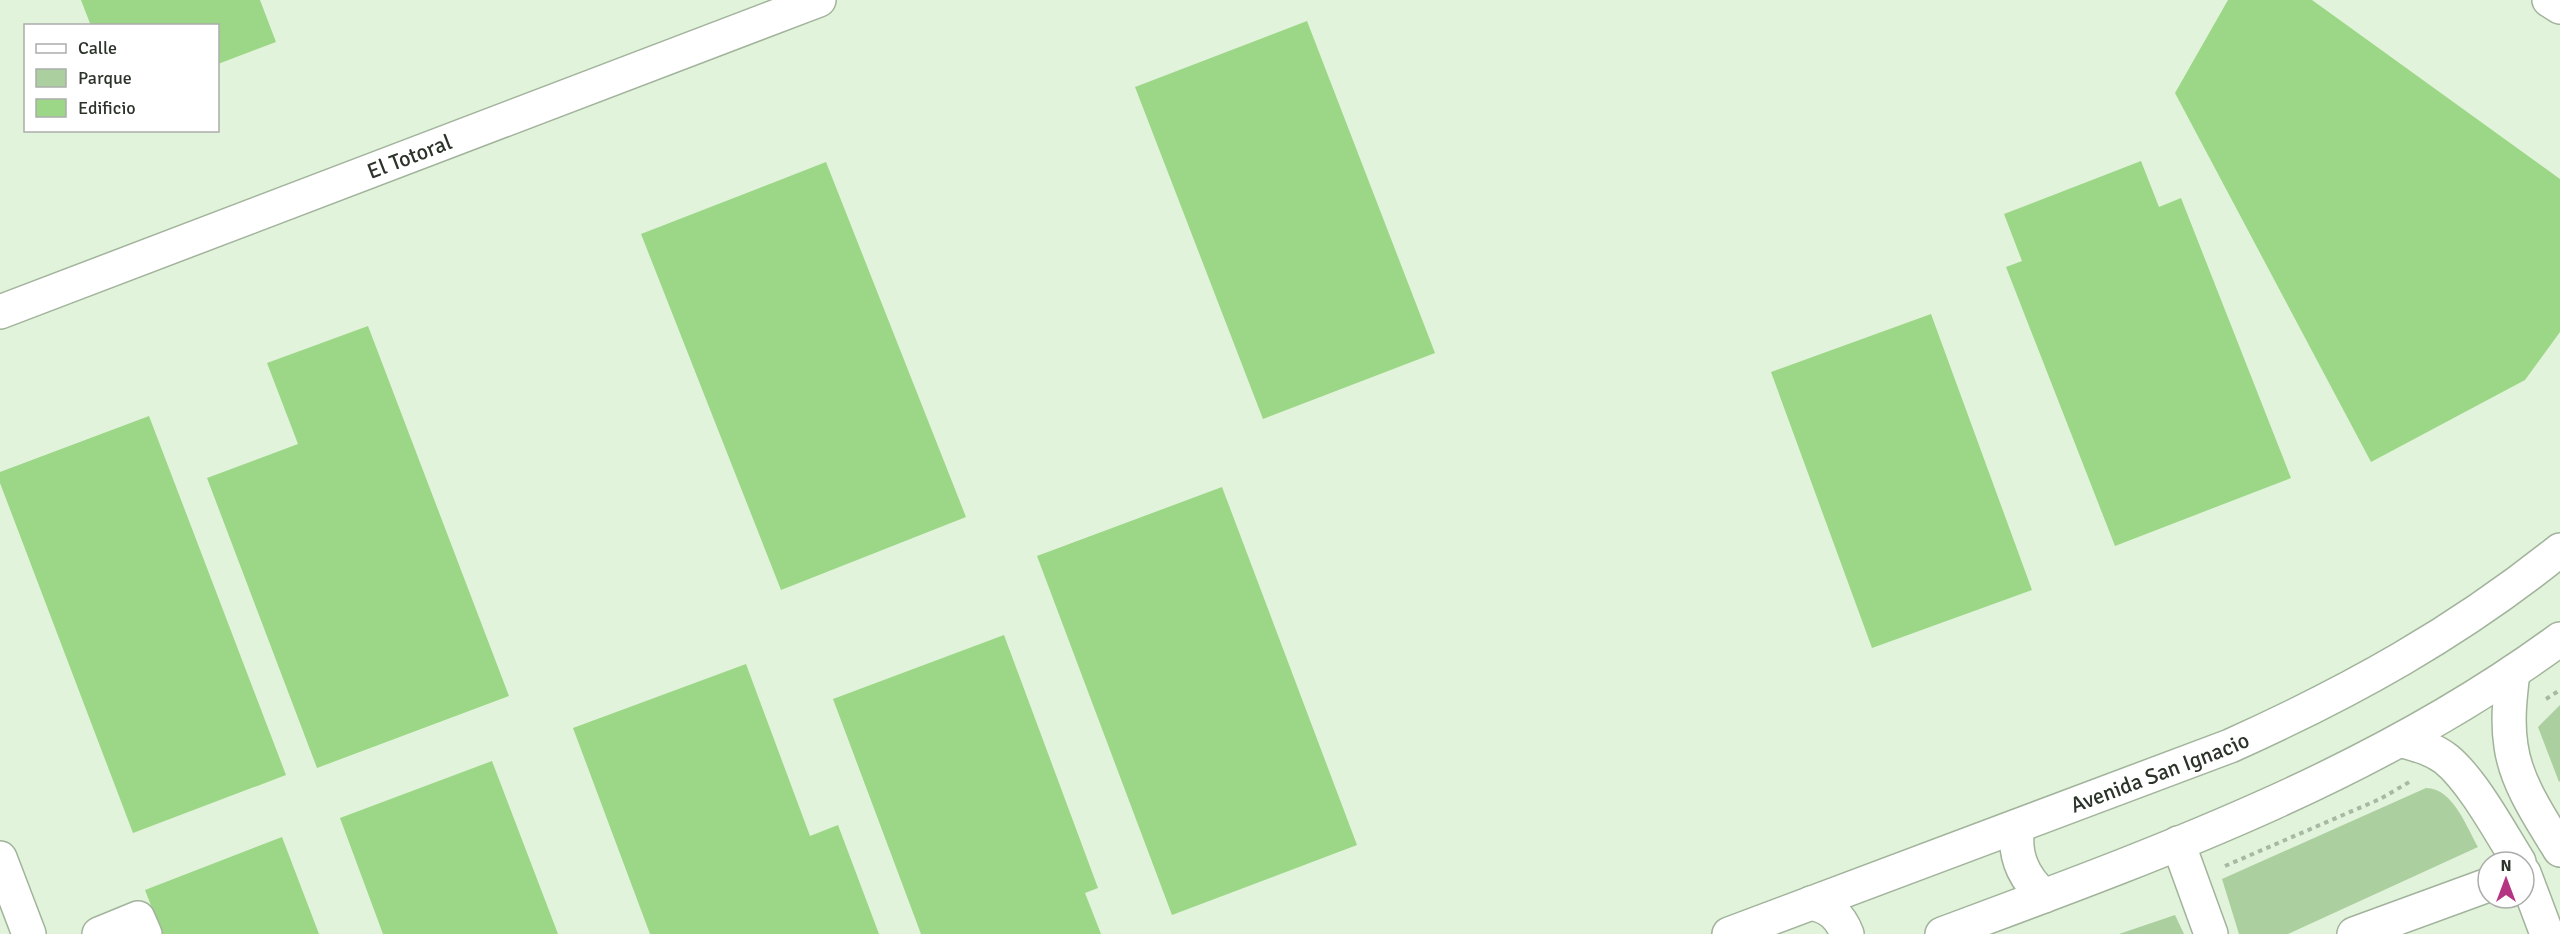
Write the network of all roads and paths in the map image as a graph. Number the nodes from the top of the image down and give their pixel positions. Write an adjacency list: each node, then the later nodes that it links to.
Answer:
1 (819, 0): 4 (main road, El Totoral)
2 (2549, 0): 3 (main road)
3 (2560, 7)
4 (0, 312)
5 (2560, 550): 9 (main road, Avenida San Ignacio)
6 (2560, 639): 7 (main road)
7 (2513, 672): 8 (main road); 12 (main road)
8 (2403, 741): 10 (main road); 11 (main road)
9 (2018, 826): 17 (main road); 18 (main road, Avenida San Ignacio)
10 (2178, 843): 17 (main road); 26 (main road)
11 (2511, 850)
12 (2560, 850)
13 (0, 858): 20 (main road)
14 (2560, 859): 15 (main road)
15 (2536, 868)
16 (2476, 889): 27 (main road)
17 (2044, 896): 25 (main road)
18 (1811, 903): 23 (main road, Avenida San Ignacio); 24 (main road)
19 (2536, 905): 28 (main road)
20 (29, 934)
21 (99, 934): 22 (main road)
22 (145, 934)
23 (1729, 934)
24 (1847, 934)
25 (1942, 934)
26 (2211, 934)
27 (2354, 934)
28 (2547, 934)

